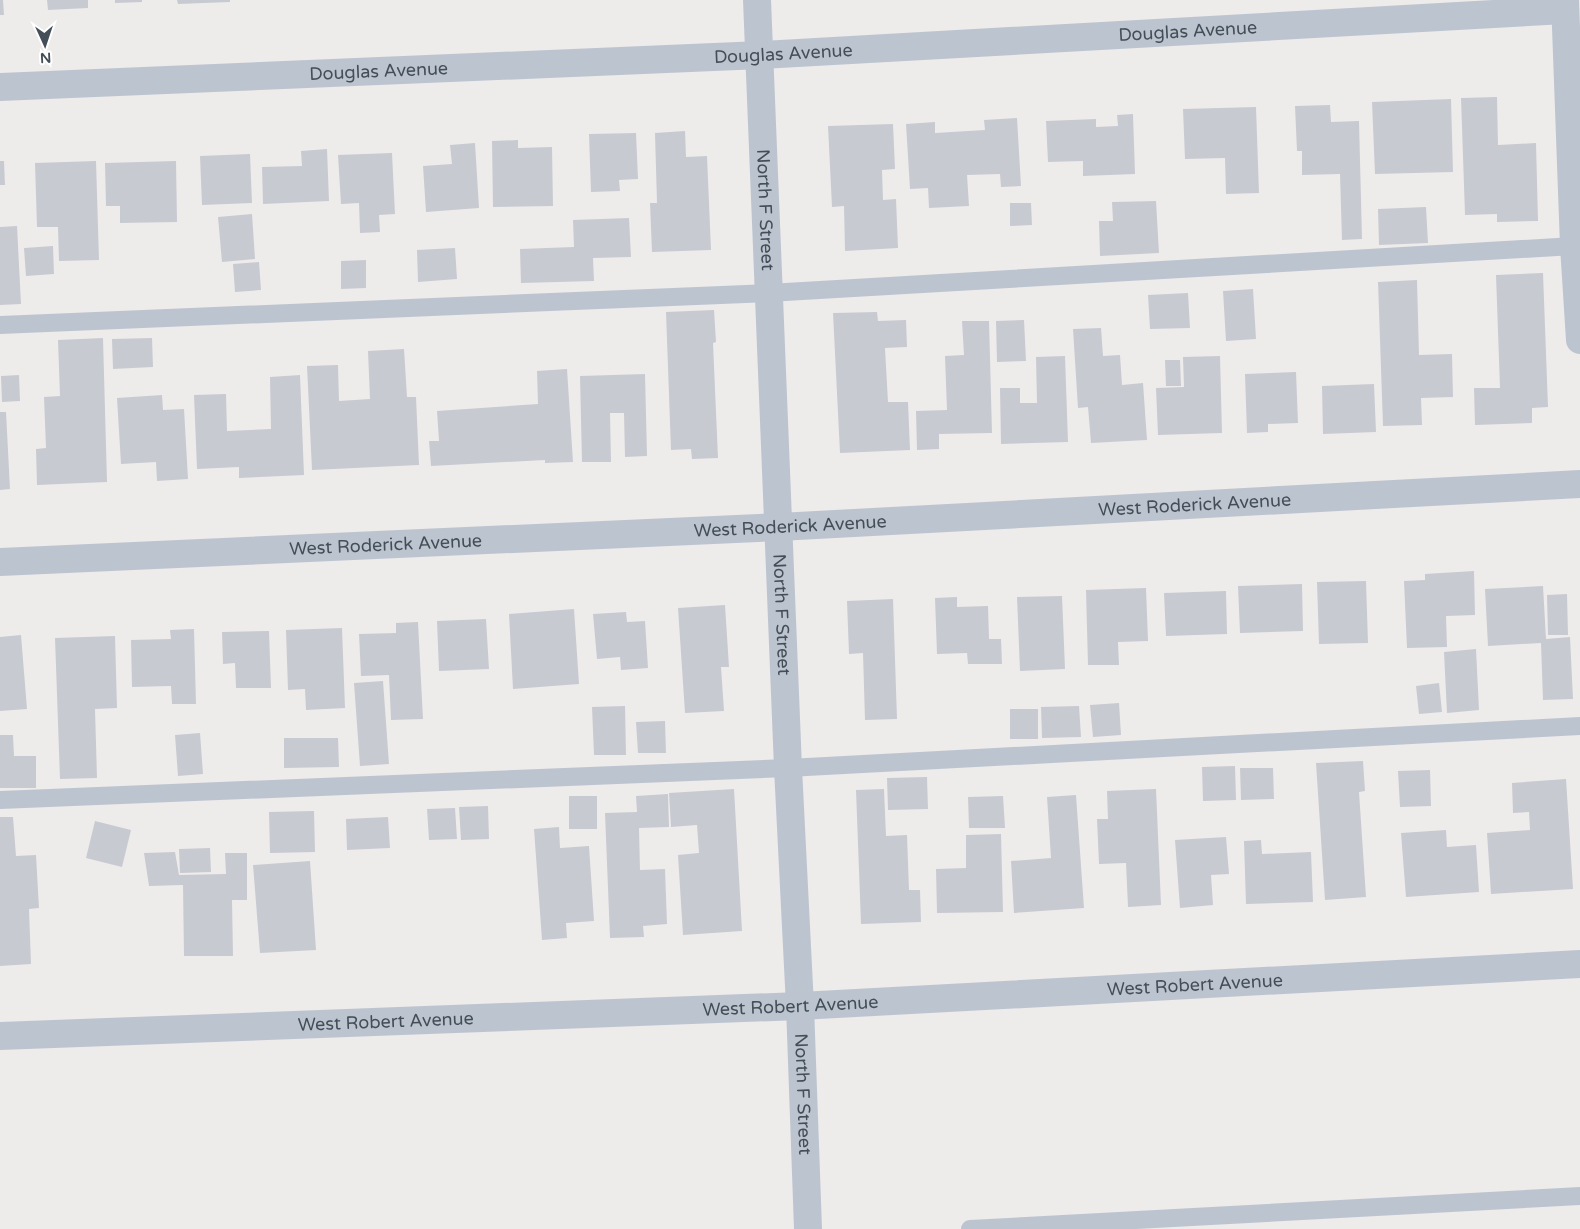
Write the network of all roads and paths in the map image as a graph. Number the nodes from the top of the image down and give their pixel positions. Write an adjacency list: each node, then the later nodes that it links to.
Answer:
1 (758, 0): 3 (street, North F Street)
2 (1565, 5): 3 (street, Douglas Avenue); 5 (street)
3 (761, 54): 4 (street, Douglas Avenue); 7 (street, North F Street)
4 (0, 87)
5 (1574, 246): 6 (street); 7 (lane)
6 (1579, 287): 9 (street)
7 (768, 293): 8 (lane); 11 (street, North F Street)
8 (0, 325)
9 (1580, 340)
10 (1580, 484): 11 (street, West Roderick Avenue)
11 (779, 527): 12 (street, West Roderick Avenue); 14 (street, North F Street)
12 (0, 562)
13 (1580, 726): 14 (lane)
14 (788, 768): 15 (lane); 17 (street, North F Street)
15 (0, 800)
16 (1580, 964): 17 (street, West Robert Avenue)
17 (800, 1006): 18 (street, West Robert Avenue); 20 (street, North F Street)
18 (0, 1036)
19 (1580, 1196): 21 (lane)
20 (808, 1229)
21 (970, 1229)

